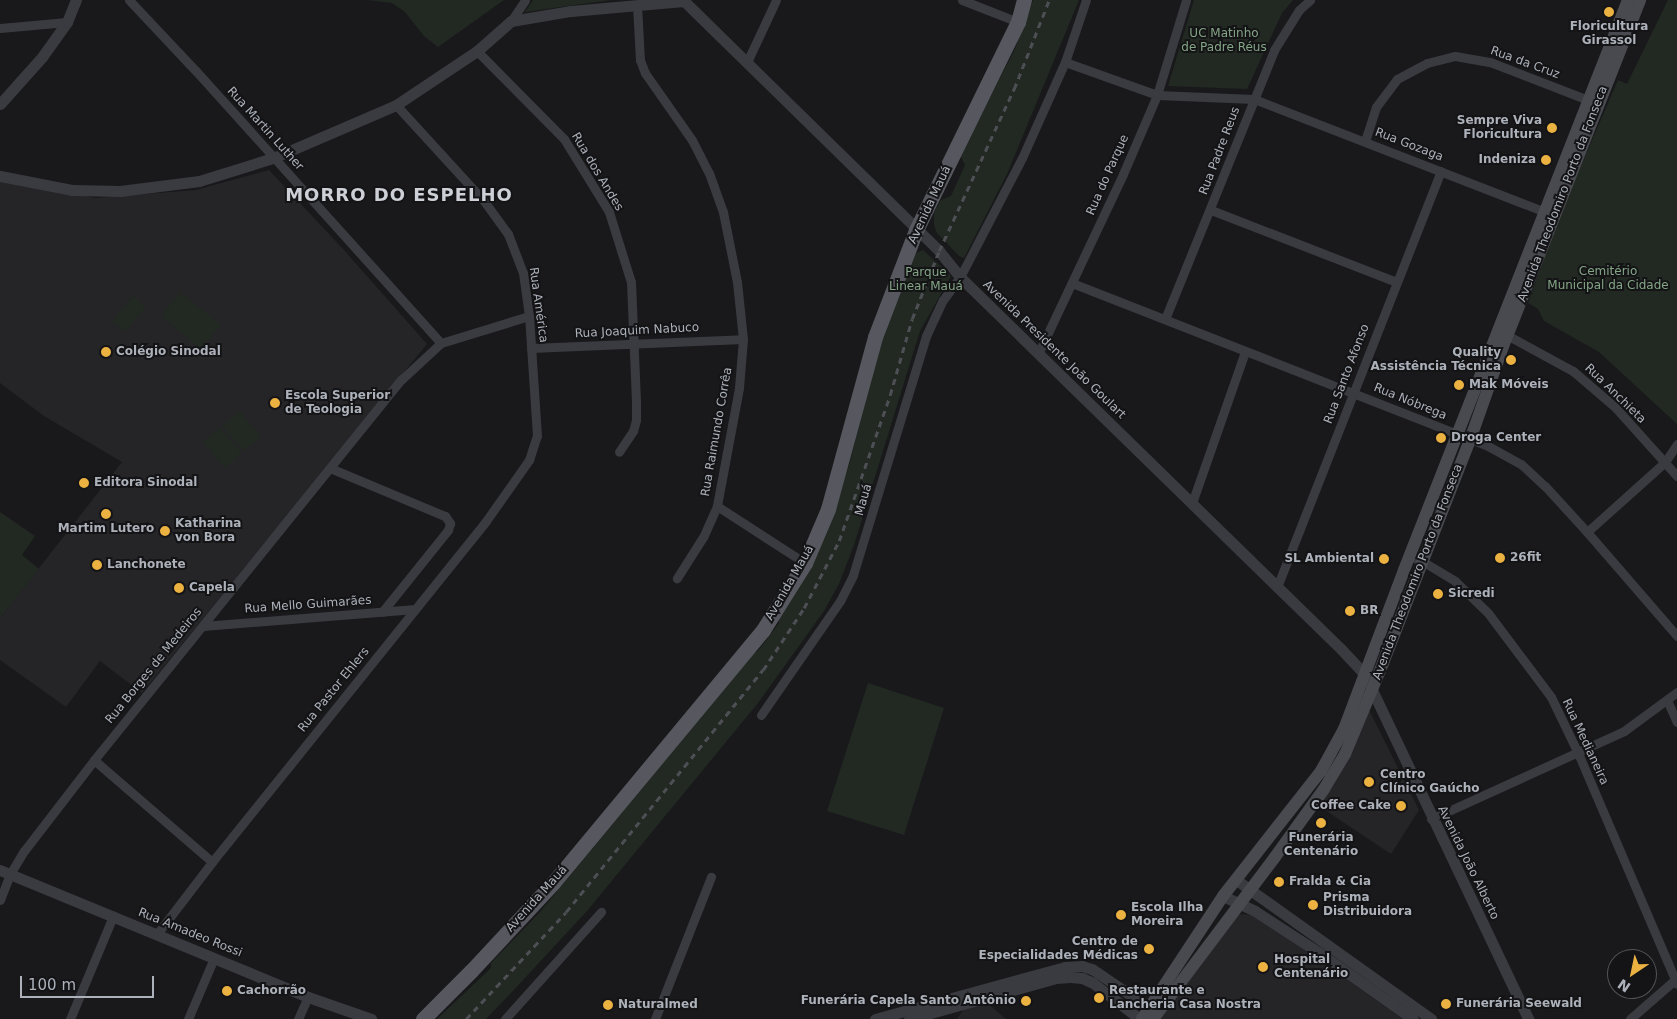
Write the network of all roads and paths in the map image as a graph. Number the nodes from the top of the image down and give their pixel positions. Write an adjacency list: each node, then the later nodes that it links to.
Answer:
1 (76, 0): 15 (street)
2 (129, 0): 27 (street, Rua Martin Luther)
3 (525, 0): 14 (street)
4 (776, 0): 19 (street)
5 (962, 0): 16 (street)
6 (1024, 0): 16 (main road, Avenida Mauá)
7 (1086, 0): 20 (street)
8 (1186, 0): 21 (street, Rua do Parque)
9 (1310, 0): 22 (street, Rua Padre Reus)
10 (1628, 0): 23 (main road, Avenida Theodomiro Porto da Fonseca)
11 (1640, 0): 23 (main road, Avenida Theodomiro Porto da Fonseca)
12 (684, 1): 13 (street); 19 (street, Avenida Presidente João Goulart)
13 (637, 5): 14 (street); 39 (street, Rua Raimundo Corrêa)
14 (511, 21): 18 (street)
15 (67, 22): 17 (street); 24 (street)
16 (1018, 22): 32 (main road, Avenida Mauá)
17 (0, 28)
18 (477, 51): 25 (street); 41 (street, Rua dos Andes)
19 (747, 62): 32 (street, Avenida Presidente João Goulart)
20 (1065, 62): 21 (street, Rua Gozaga); 33 (street)
21 (1157, 95): 22 (street, Rua Gozaga); 35 (street, Rua do Parque)
22 (1254, 100): 26 (street, Rua Gozaga); 30 (street, Rua Padre Reus)
23 (1593, 102): 26 (street, Rua da Cruz); 31 (main road, Avenida Theodomiro Porto da Fonseca)
24 (0, 104)
25 (396, 105): 27 (street); 36 (street, Rua América)
26 (1365, 141): 28 (street, Rua Gozaga)
27 (273, 158): 29 (street); 40 (street, Rua Martin Luther)
28 (1440, 171): 31 (street, Rua Gozaga); 34 (street, Rua Santo Afonso)
29 (0, 176)
30 (1211, 210): 34 (street); 37 (street, Rua Padre Reus)
31 (1550, 214): 38 (main road, Avenida Theodomiro Porto da Fonseca)
32 (916, 230): 33 (street, Avenida Presidente João Goulart); 61 (main road, Avenida Mauá)
33 (960, 277): 44 (street, Avenida Presidente João Goulart); 75 (street, Mauá)
34 (1397, 282): 45 (street, Rua Santo Afonso)
35 (1072, 283): 37 (street, Rua Nóbrega); 44 (street, Rua do Parque)
36 (529, 316): 40 (street); 42 (street, Rua América)
37 (1166, 319): 43 (street, Rua Nóbrega)
38 (1503, 333): 46 (main road, Avenida Theodomiro Porto da Fonseca); 50 (street, Rua Anchieta)
39 (743, 339): 41 (street, Rua Joaquim Nabuco); 55 (street, Rua Raimundo Corrêa)
40 (441, 343): 51 (street, Rua Borges de Medeiros)
41 (633, 344): 42 (street, Rua Joaquim Nabuco); 48 (street, Rua dos Andes)
42 (531, 348): 49 (street, Rua América)
43 (1245, 352): 45 (street, Rua Nóbrega); 54 (street)
44 (1038, 354): 54 (street, Avenida Presidente João Goulart)
45 (1353, 393): 46 (street, Rua Nóbrega); 63 (street, Rua Santo Afonso)
46 (1465, 437): 53 (main road, Avenida Theodomiro Porto da Fonseca); 58 (street, Rua Nóbrega)
47 (1677, 444): 50 (street)
48 (619, 452)
49 (528, 460): 66 (street, Rua Pastor Ehlers)
50 (1665, 462): 52 (street, Rua Anchieta); 58 (street)
51 (330, 468): 67 (street); 68 (street, Rua Borges de Medeiros)
52 (1677, 476)
53 (1446, 485): 56 (main road, Avenida Theodomiro Porto da Fonseca); 57 (main road, Avenida Theodomiro Porto da Fonseca)
54 (1192, 503): 63 (street, Avenida Presidente João Goulart)
55 (717, 506): 61 (street); 62 (street, Rua Raimundo Corrêa)
56 (1422, 525): 57 (main road); 59 (main road, Avenida Theodomiro Porto da Fonseca)
57 (1435, 529): 60 (main road, Avenida Theodomiro Porto da Fonseca)
58 (1587, 532): 69 (street, Rua Nóbrega)
59 (1410, 556): 60 (street, Rua Medianeira); 64 (main road, Avenida Theodomiro Porto da Fonseca)
60 (1422, 561): 65 (main road, Avenida Theodomiro Porto da Fonseca); 78 (street, Rua Medianeira)
61 (805, 563): 108 (main road, Avenida Mauá)
62 (677, 578)
63 (1277, 587): 71 (street, Avenida Presidente João Goulart)
64 (1395, 595): 65 (main road); 70 (main road, Avenida Theodomiro Porto da Fonseca)
65 (1407, 600): 70 (main road, Avenida Theodomiro Porto da Fonseca)
66 (415, 610): 67 (street, Rua Mello Guimarães); 85 (street, Rua Pastor Ehlers)
67 (382, 612): 68 (street, Rua Mello Guimarães)
68 (203, 626): 79 (street, Rua Borges de Medeiros)
69 (1677, 636)
70 (1383, 645): 71 (main road, Avenida Theodomiro Porto da Fonseca); 72 (main road, Avenida Theodomiro Porto da Fonseca)
71 (1365, 675): 72 (street, Avenida João Alberto); 77 (main road, Avenida Theodomiro Porto da Fonseca)
72 (1371, 691): 77 (main road, Avenida Theodomiro Porto da Fonseca); 82 (street, Avenida João Alberto)
73 (1677, 692): 74 (street)
74 (1667, 700): 76 (street); 78 (street)
75 (761, 715)
76 (1677, 722)
77 (1349, 732): 80 (main road, Avenida Theodomiro Porto da Fonseca); 81 (main road, Avenida Theodomiro Porto da Fonseca)
78 (1578, 753): 82 (street); 99 (street, Rua Medianeira)
79 (94, 760): 85 (street); 86 (street, Rua Borges de Medeiros)
80 (1304, 792): 81 (main road); 83 (main road, Avenida Theodomiro Porto da Fonseca)
81 (1316, 800): 84 (main road, Avenida Theodomiro Porto da Fonseca)
82 (1431, 818): 115 (street, Avenida João Alberto)
83 (1284, 820): 84 (main road); 88 (main road, Avenida Theodomiro Porto da Fonseca)
84 (1296, 828): 89 (main road, Avenida Theodomiro Porto da Fonseca)
85 (212, 862): 95 (street, Rua Pastor Ehlers)
86 (5, 872): 91 (street, Rua Borges de Medeiros); 94 (street, Rua Amadeo Rossi)
87 (710, 877): 110 (street)
88 (1236, 879): 89 (street); 90 (main road, Avenida Theodomiro Porto da Fonseca)
89 (1249, 890): 92 (main road, Avenida Theodomiro Porto da Fonseca); 114 (street)
90 (1223, 896): 92 (street); 96 (main road, Avenida Theodomiro Porto da Fonseca)
91 (0, 900)
92 (1239, 904): 98 (main road, Avenida Theodomiro Porto da Fonseca); 113 (street)
93 (602, 912): 109 (street)
94 (113, 916): 95 (street, Rua Amadeo Rossi); 104 (street)
95 (157, 934): 97 (street, Rua Amadeo Rossi)
96 (1188, 950): 98 (main road); 102 (main road, Avenida Theodomiro Porto da Fonseca)
97 (214, 958): 101 (street, Rua Amadeo Rossi); 105 (street)
98 (1198, 958): 102 (main road, Avenida Theodomiro Porto da Fonseca)
99 (1676, 981): 116 (street)
100 (988, 993): 102 (street); 103 (street); 111 (street); 112 (street)
101 (308, 997): 106 (street); 107 (street, Rua Amadeo Rossi)
102 (1154, 1013): 112 (main road, Avenida Theodomiro Porto da Fonseca)
103 (881, 1018)
104 (70, 1019)
105 (188, 1019)
106 (298, 1019)
107 (371, 1019)
108 (423, 1019)
109 (505, 1019)
110 (656, 1019)
111 (909, 1019)
112 (1141, 1019)
113 (1413, 1019)
114 (1431, 1019)
115 (1528, 1019)
116 (1630, 1019)

